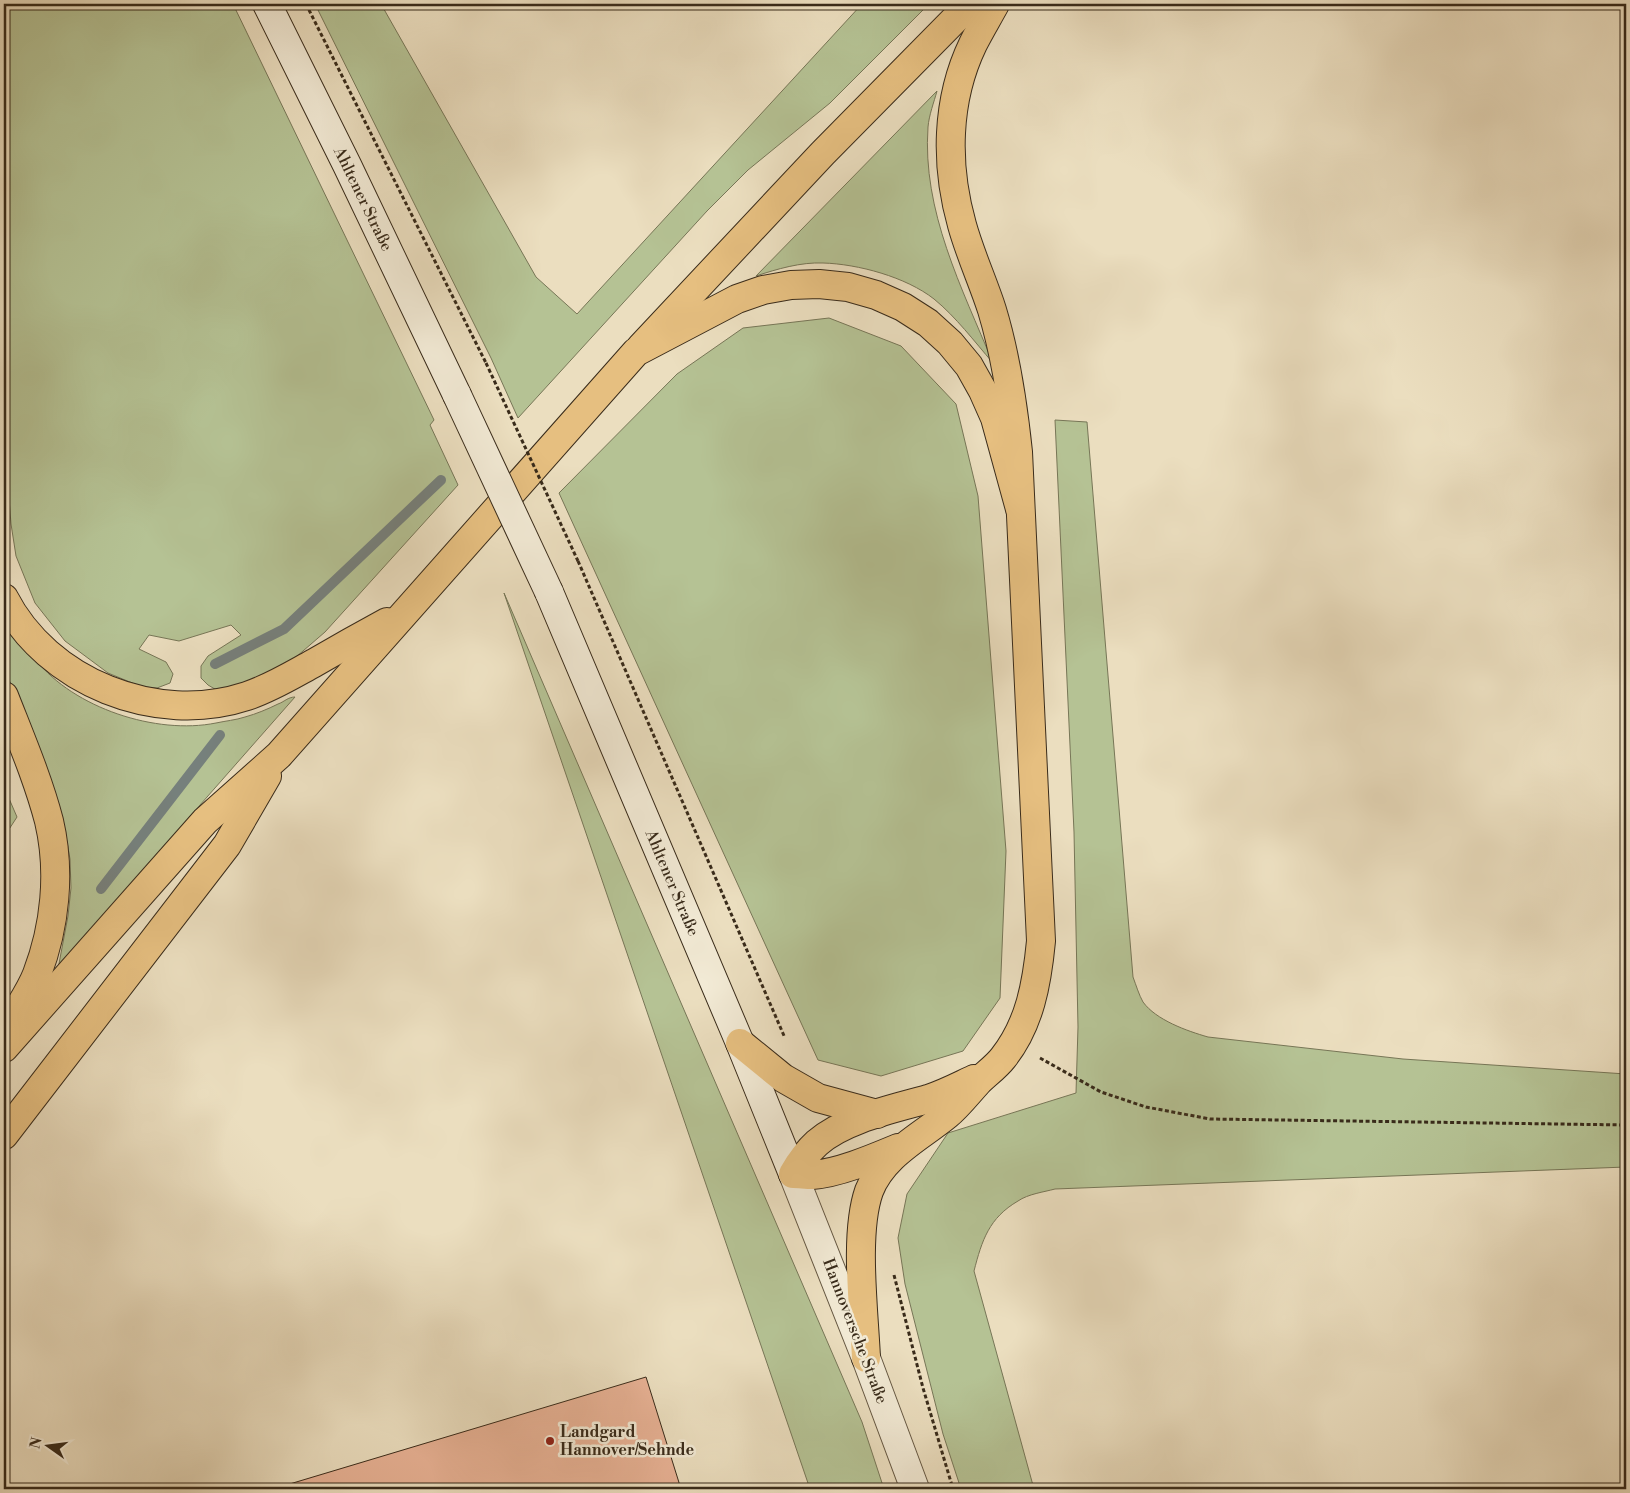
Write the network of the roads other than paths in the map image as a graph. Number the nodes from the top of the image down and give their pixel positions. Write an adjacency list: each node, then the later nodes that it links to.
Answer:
1 (266, 4): 11 (main road, Ahltener Straße, bridge)
2 (970, 4): 4 (main road)
3 (995, 4): 5 (main road)
4 (636, 352): 5 (main road); 7 (main road)
5 (1020, 509): 13 (main road)
6 (4, 598): 7 (main road)
7 (405, 611): 9 (main road)
8 (4, 696): 10 (main road)
9 (279, 755): 12 (main road); 15 (main road)
10 (4, 1035)
11 (740, 1043): 14 (main road); 17 (main road, Ahltener Straße)
12 (4, 1048)
13 (986, 1074): 14 (main road); 16 (main road)
14 (876, 1114): 17 (main road)
15 (4, 1135)
16 (906, 1144): 17 (main road); 18 (main road)
17 (793, 1174): 18 (main road, Hannoversche Straße)
18 (866, 1358): 19 (main road, Hannoversche Straße)
19 (915, 1489)

